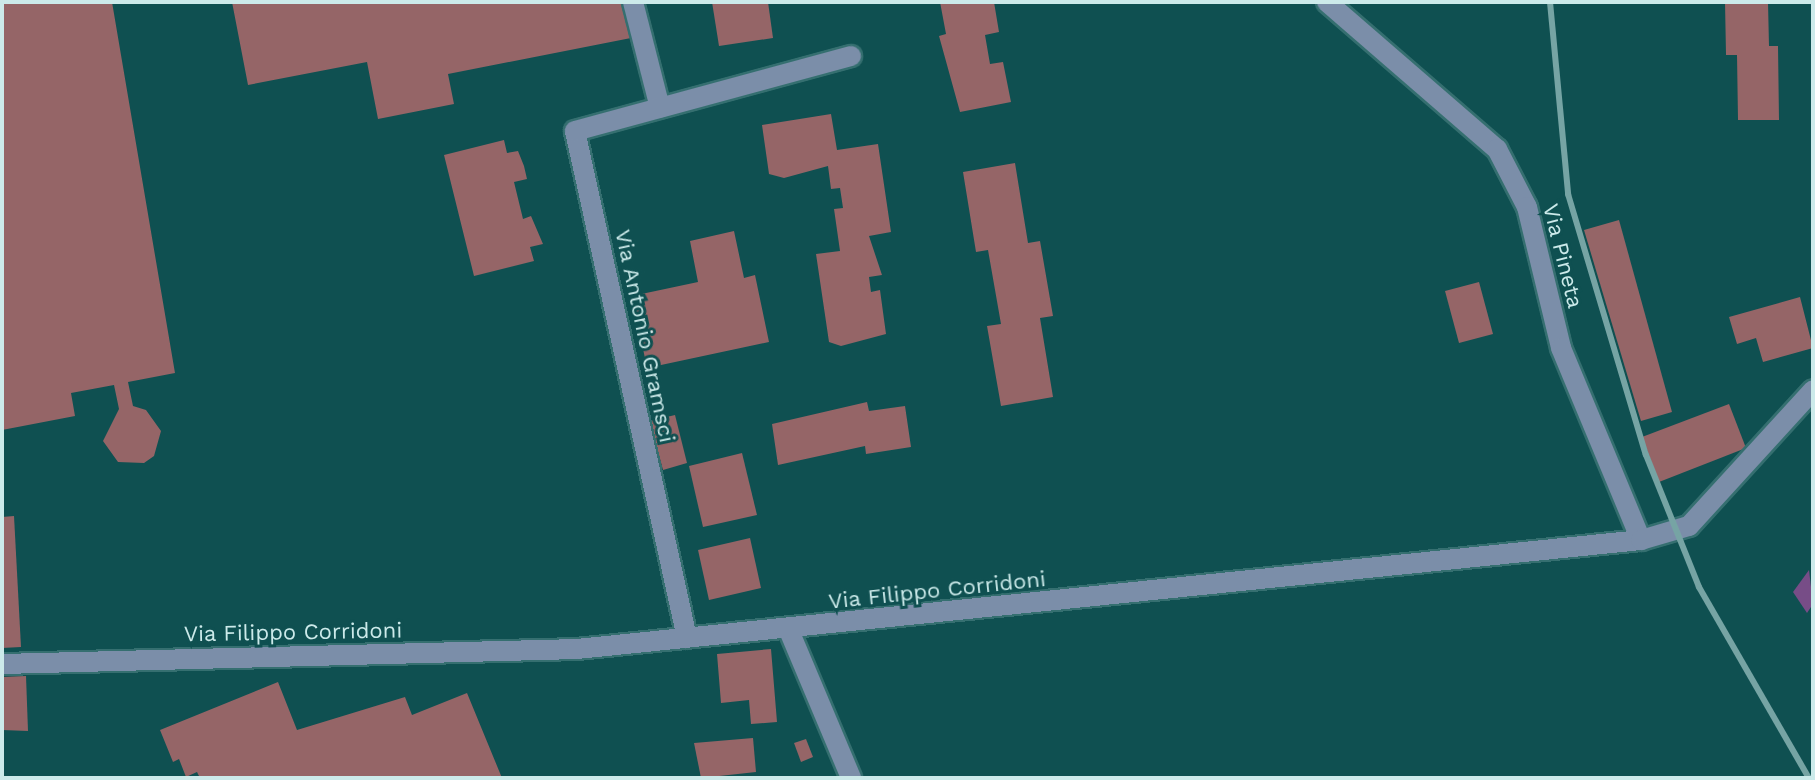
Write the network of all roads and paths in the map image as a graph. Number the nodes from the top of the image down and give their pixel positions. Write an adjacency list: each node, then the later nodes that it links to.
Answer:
1 (633, 2): 4 (street)
2 (1327, 2): 6 (street, Via Pineta)
3 (851, 56): 4 (street, Via Antonio Gramsci)
4 (660, 108): 8 (street, Via Antonio Gramsci)
5 (1813, 390): 6 (street, Via Filippo Corridoni)
6 (1641, 540): 7 (street, Via Filippo Corridoni)
7 (788, 628): 8 (street, Via Filippo Corridoni); 10 (street)
8 (687, 638): 9 (street, Via Filippo Corridoni)
9 (2, 664)
10 (851, 778)

